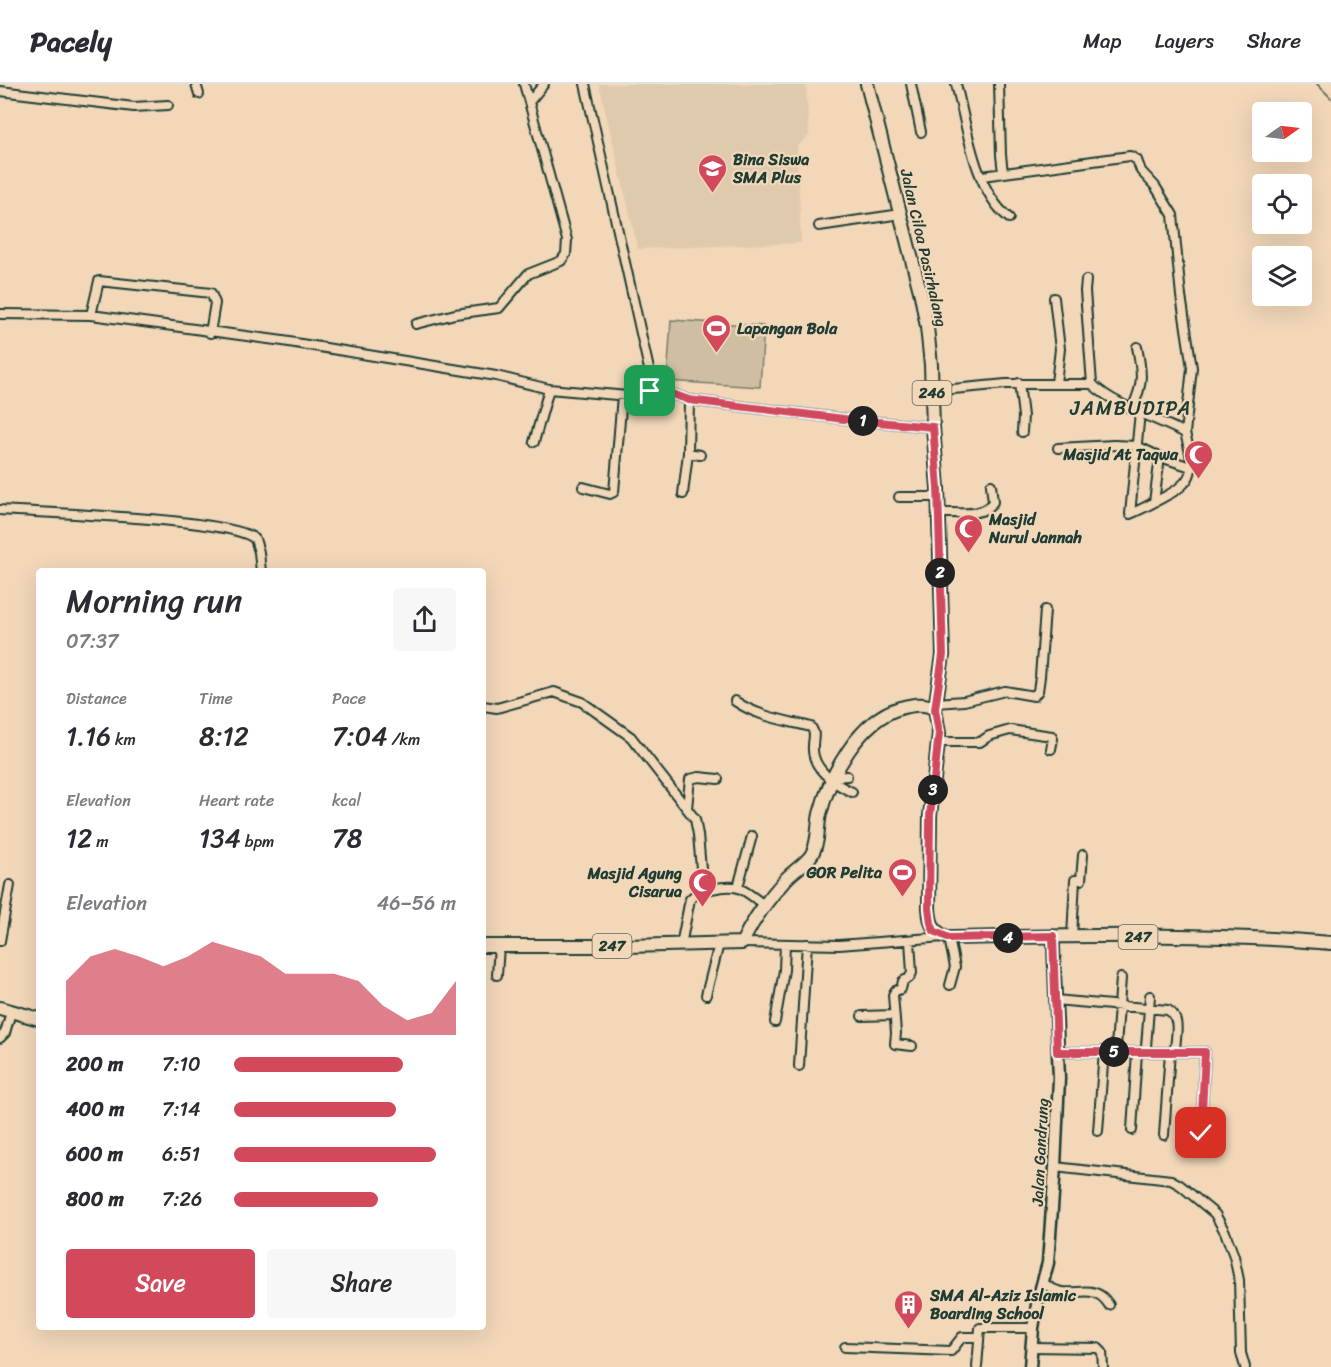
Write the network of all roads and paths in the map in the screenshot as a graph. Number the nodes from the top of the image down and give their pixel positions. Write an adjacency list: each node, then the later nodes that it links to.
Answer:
1 (196, 84): 10 (street)
2 (524, 84): 11 (street)
3 (544, 84): 11 (street)
4 (585, 84): 29 (street)
5 (867, 84): 16 (main road, Jalan Ciloa Pasirhalang / 246)
6 (911, 84): 13 (street)
7 (956, 84): 15 (street)
8 (999, 84): 14 (street)
9 (0, 91): 12 (street)
10 (199, 94)
11 (530, 101): 23 (street)
12 (168, 105)
13 (921, 132)
14 (1003, 173): 15 (street); 37 (street)
15 (981, 176): 17 (street)
16 (901, 214): 18 (street); 31 (main road, Jalan Ciloa Pasirhalang / 246)
17 (1009, 218)
18 (819, 226)
19 (1086, 280): 28 (street)
20 (1054, 298): 27 (street)
21 (0, 314): 22 (street)
22 (91, 315): 24 (street); 24 (street)
23 (416, 324)
24 (210, 333): 30 (street)
25 (1137, 347): 34 (street)
26 (1019, 383): 27 (street); 31 (street); 36 (street)
27 (1056, 383): 28 (street)
28 (1092, 384): 34 (street)
29 (653, 387): 32 (street); 33 (street)
30 (549, 389): 32 (street); 38 (street)
31 (932, 391): 35 (main road, Jalan Ciloa Pasirhalang / 246)
32 (622, 396): 46 (street)
33 (689, 400): 35 (street); 41 (street)
34 (1136, 410): 37 (street); 39 (street)
35 (933, 427): 49 (main road, Jalan Ciloa Pasirhalang / 246)
36 (1022, 432)
37 (1185, 433): 44 (street)
38 (534, 442)
39 (1137, 446): 40 (street); 43 (street); 50 (street)
40 (1058, 448)
41 (688, 453): 42 (street); 47 (street)
42 (700, 455)
43 (1160, 457): 44 (street); 50 (street)
44 (1191, 467): 50 (street)
45 (991, 484): 52 (street)
46 (583, 487)
47 (683, 494)
48 (899, 497): 49 (street)
49 (938, 497): 52 (main road, Jalan Ciloa Pasirhalang / 246)
50 (1154, 502)
51 (0, 510): 53 (street)
52 (938, 513): 57 (main road, Jalan Ciloa Pasirhalang / 246)
53 (261, 568)
54 (1045, 610): 57 (street)
55 (735, 701): 62 (street)
56 (486, 706): 64 (street)
57 (935, 706): 58 (main road, Jalan Ciloa Pasirhalang); 62 (main road)
58 (938, 742): 59 (street); 73 (main road, Jalan Ciloa Pasirhalang)
59 (1051, 749)
60 (847, 776): 62 (street)
61 (718, 778): 64 (street)
62 (833, 779): 63 (street); 70 (main road)
63 (852, 792)
64 (687, 808): 69 (street)
65 (752, 836): 68 (street)
66 (1083, 855): 72 (street)
67 (10, 885): 74 (street)
68 (738, 887): 69 (street); 70 (street)
69 (703, 891): 81 (street)
70 (764, 905): 77 (main road)
71 (1053, 936): 72 (main road, 247); 73 (main road, 247); 89 (street, Jalan Gandrung)
72 (1072, 937): 76 (main road, 247)
73 (947, 938): 75 (street); 86 (street)
74 (0, 940)
75 (910, 940): 80 (street); 93 (street)
76 (1331, 942)
77 (742, 943): 78 (main road, 247); 79 (street)
78 (719, 944): 81 (main road, 247); 87 (street)
79 (785, 944): 80 (street); 96 (street)
80 (807, 944): 105 (street)
81 (681, 945): 83 (main road, 247)
82 (486, 946): 83 (main road, 247)
83 (499, 946): 84 (street)
84 (497, 975)
85 (1121, 978): 90 (street)
86 (950, 985)
87 (706, 995)
88 (1150, 996): 91 (street)
89 (1055, 1000): 90 (street); 102 (street, Jalan Gandrung)
90 (1119, 1005): 91 (street); 99 (street)
91 (1150, 1008): 100 (street); 101 (street)
92 (6, 1010): 95 (main road); 97 (street)
93 (894, 1015): 94 (street); 98 (street)
94 (862, 1016)
95 (36, 1018)
96 (775, 1022)
97 (0, 1038)
98 (912, 1046)
99 (1116, 1047)
100 (1146, 1047)
101 (1173, 1050): 104 (street); 108 (street); 109 (street)
102 (1057, 1052): 103 (street); 110 (street, Jalan Gandrung)
103 (1104, 1052): 104 (street); 107 (street)
104 (1137, 1052): 106 (street)
105 (799, 1066)
106 (1132, 1130)
107 (1098, 1131)
108 (1201, 1133)
109 (1164, 1134)
110 (1055, 1167): 111 (street, Jalan Gandrung); 120 (street)
111 (1042, 1281): 112 (street); 113 (street, Jalan Gandrung)
112 (1109, 1305)
113 (1033, 1328): 114 (street); 116 (street, Jalan Gandrung)
114 (978, 1338): 115 (street); 117 (street)
115 (845, 1347)
116 (1032, 1347): 118 (street, Jalan Gandrung); 119 (street)
117 (977, 1367)
118 (1030, 1367)
119 (1103, 1367)
120 (1245, 1367)

